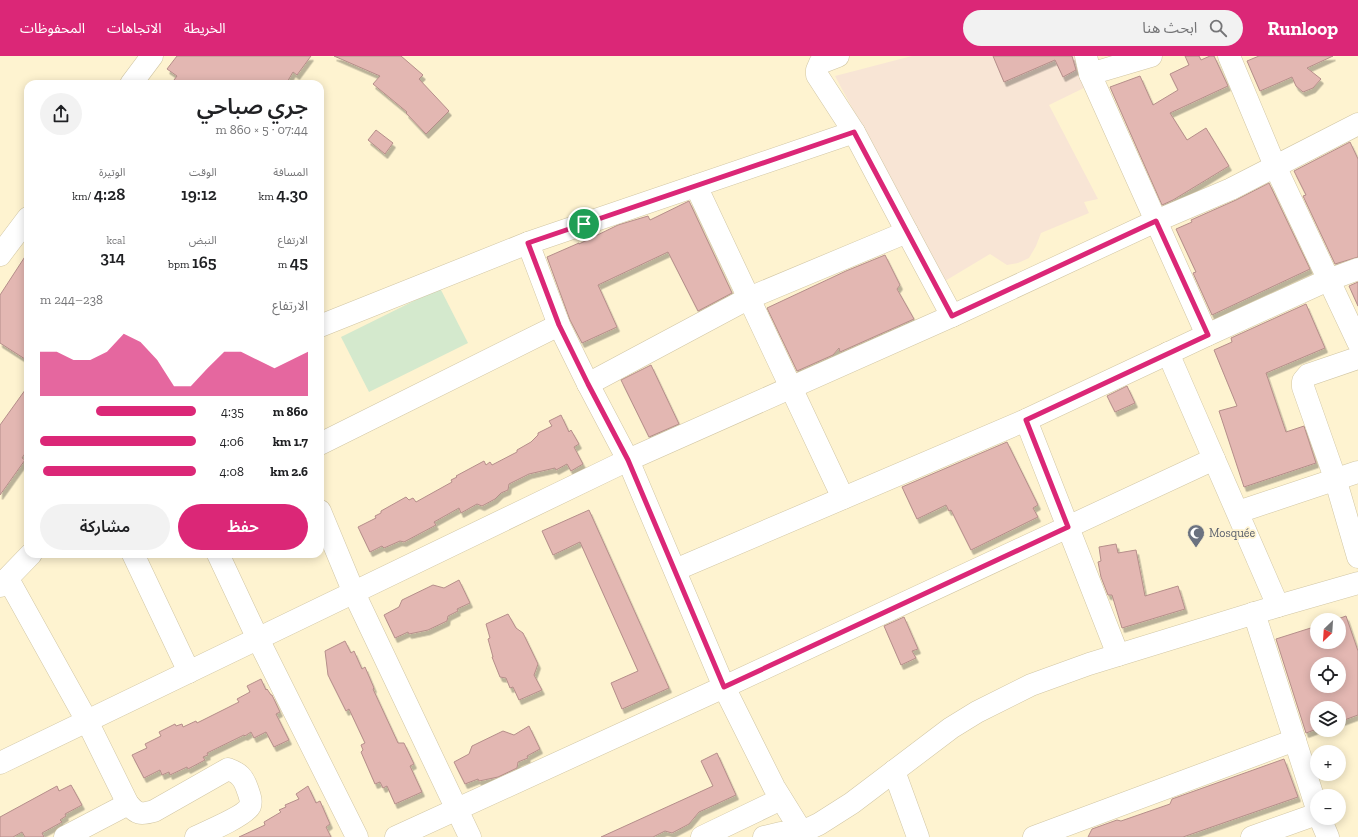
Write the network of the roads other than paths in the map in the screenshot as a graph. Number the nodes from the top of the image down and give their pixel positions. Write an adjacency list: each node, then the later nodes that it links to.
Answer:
1 (152, 56): 6 (street)
2 (838, 56): 8 (street)
3 (1151, 56): 5 (street)
4 (1230, 56): 9 (street)
5 (1088, 65): 11 (street)
6 (134, 80)
7 (1358, 124): 9 (street)
8 (854, 132): 10 (street); 13 (street)
9 (1275, 166): 11 (street); 17 (street)
10 (696, 186): 14 (street); 18 (street)
11 (1156, 221): 19 (street); 22 (street)
12 (24, 223): 15 (street)
13 (907, 232): 18 (street); 19 (street)
14 (528, 243): 20 (street); 21 (street)
15 (0, 255)
16 (1358, 269): 17 (street)
17 (1328, 280): 22 (street); 23 (street)
18 (749, 298): 26 (street); 27 (street)
19 (952, 316): 27 (street)
20 (324, 324)
21 (559, 325): 26 (street); 29 (street)
22 (1208, 335): 24 (street)
23 (1358, 342)
24 (1168, 353): 28 (street); 30 (street)
25 (1358, 358): 33 (street)
26 (588, 384): 31 (street)
27 (791, 388): 31 (street); 34 (street)
28 (1026, 420): 34 (street); 37 (street)
29 (324, 442)
30 (1214, 459): 35 (street); 37 (street)
31 (628, 460): 42 (street); 45 (street)
32 (1358, 472): 33 (street)
33 (1335, 478): 35 (street); 38 (street)
34 (843, 498): 42 (street)
35 (1238, 512): 46 (street)
36 (324, 521): 45 (street)
37 (1068, 527): 49 (street); 51 (street)
38 (1358, 557)
39 (27, 558): 43 (street)
40 (135, 558): 50 (street)
41 (220, 558): 48 (street)
42 (675, 570): 51 (street)
43 (4, 583): 52 (street)
44 (1358, 583): 46 (street)
45 (354, 593): 48 (street); 59 (street)
46 (1278, 606): 47 (street)
47 (1254, 613): 49 (street); 53 (street)
48 (258, 638): 50 (street); 65 (street)
49 (1118, 655): 55 (street)
50 (189, 672): 52 (street)
51 (724, 687): 57 (street); 59 (street)
52 (87, 721): 54 (street); 58 (street)
53 (1295, 740): 56 (street); 71 (street)
54 (0, 763)
55 (894, 771): 62 (street); 70 (street)
56 (1311, 789)
57 (782, 799): 62 (street); 68 (street)
58 (128, 804): 63 (street); 64 (street)
59 (456, 810): 66 (street); 67 (street)
60 (1310, 816): 72 (street)
61 (1323, 825): 73 (street)
62 (802, 835): 69 (street)
63 (66, 837)
64 (196, 837)
65 (356, 837)
66 (396, 837)
67 (470, 837)
68 (702, 837)
69 (764, 837)
70 (918, 837)
71 (1034, 837)
72 (1252, 837)
73 (1328, 837)

